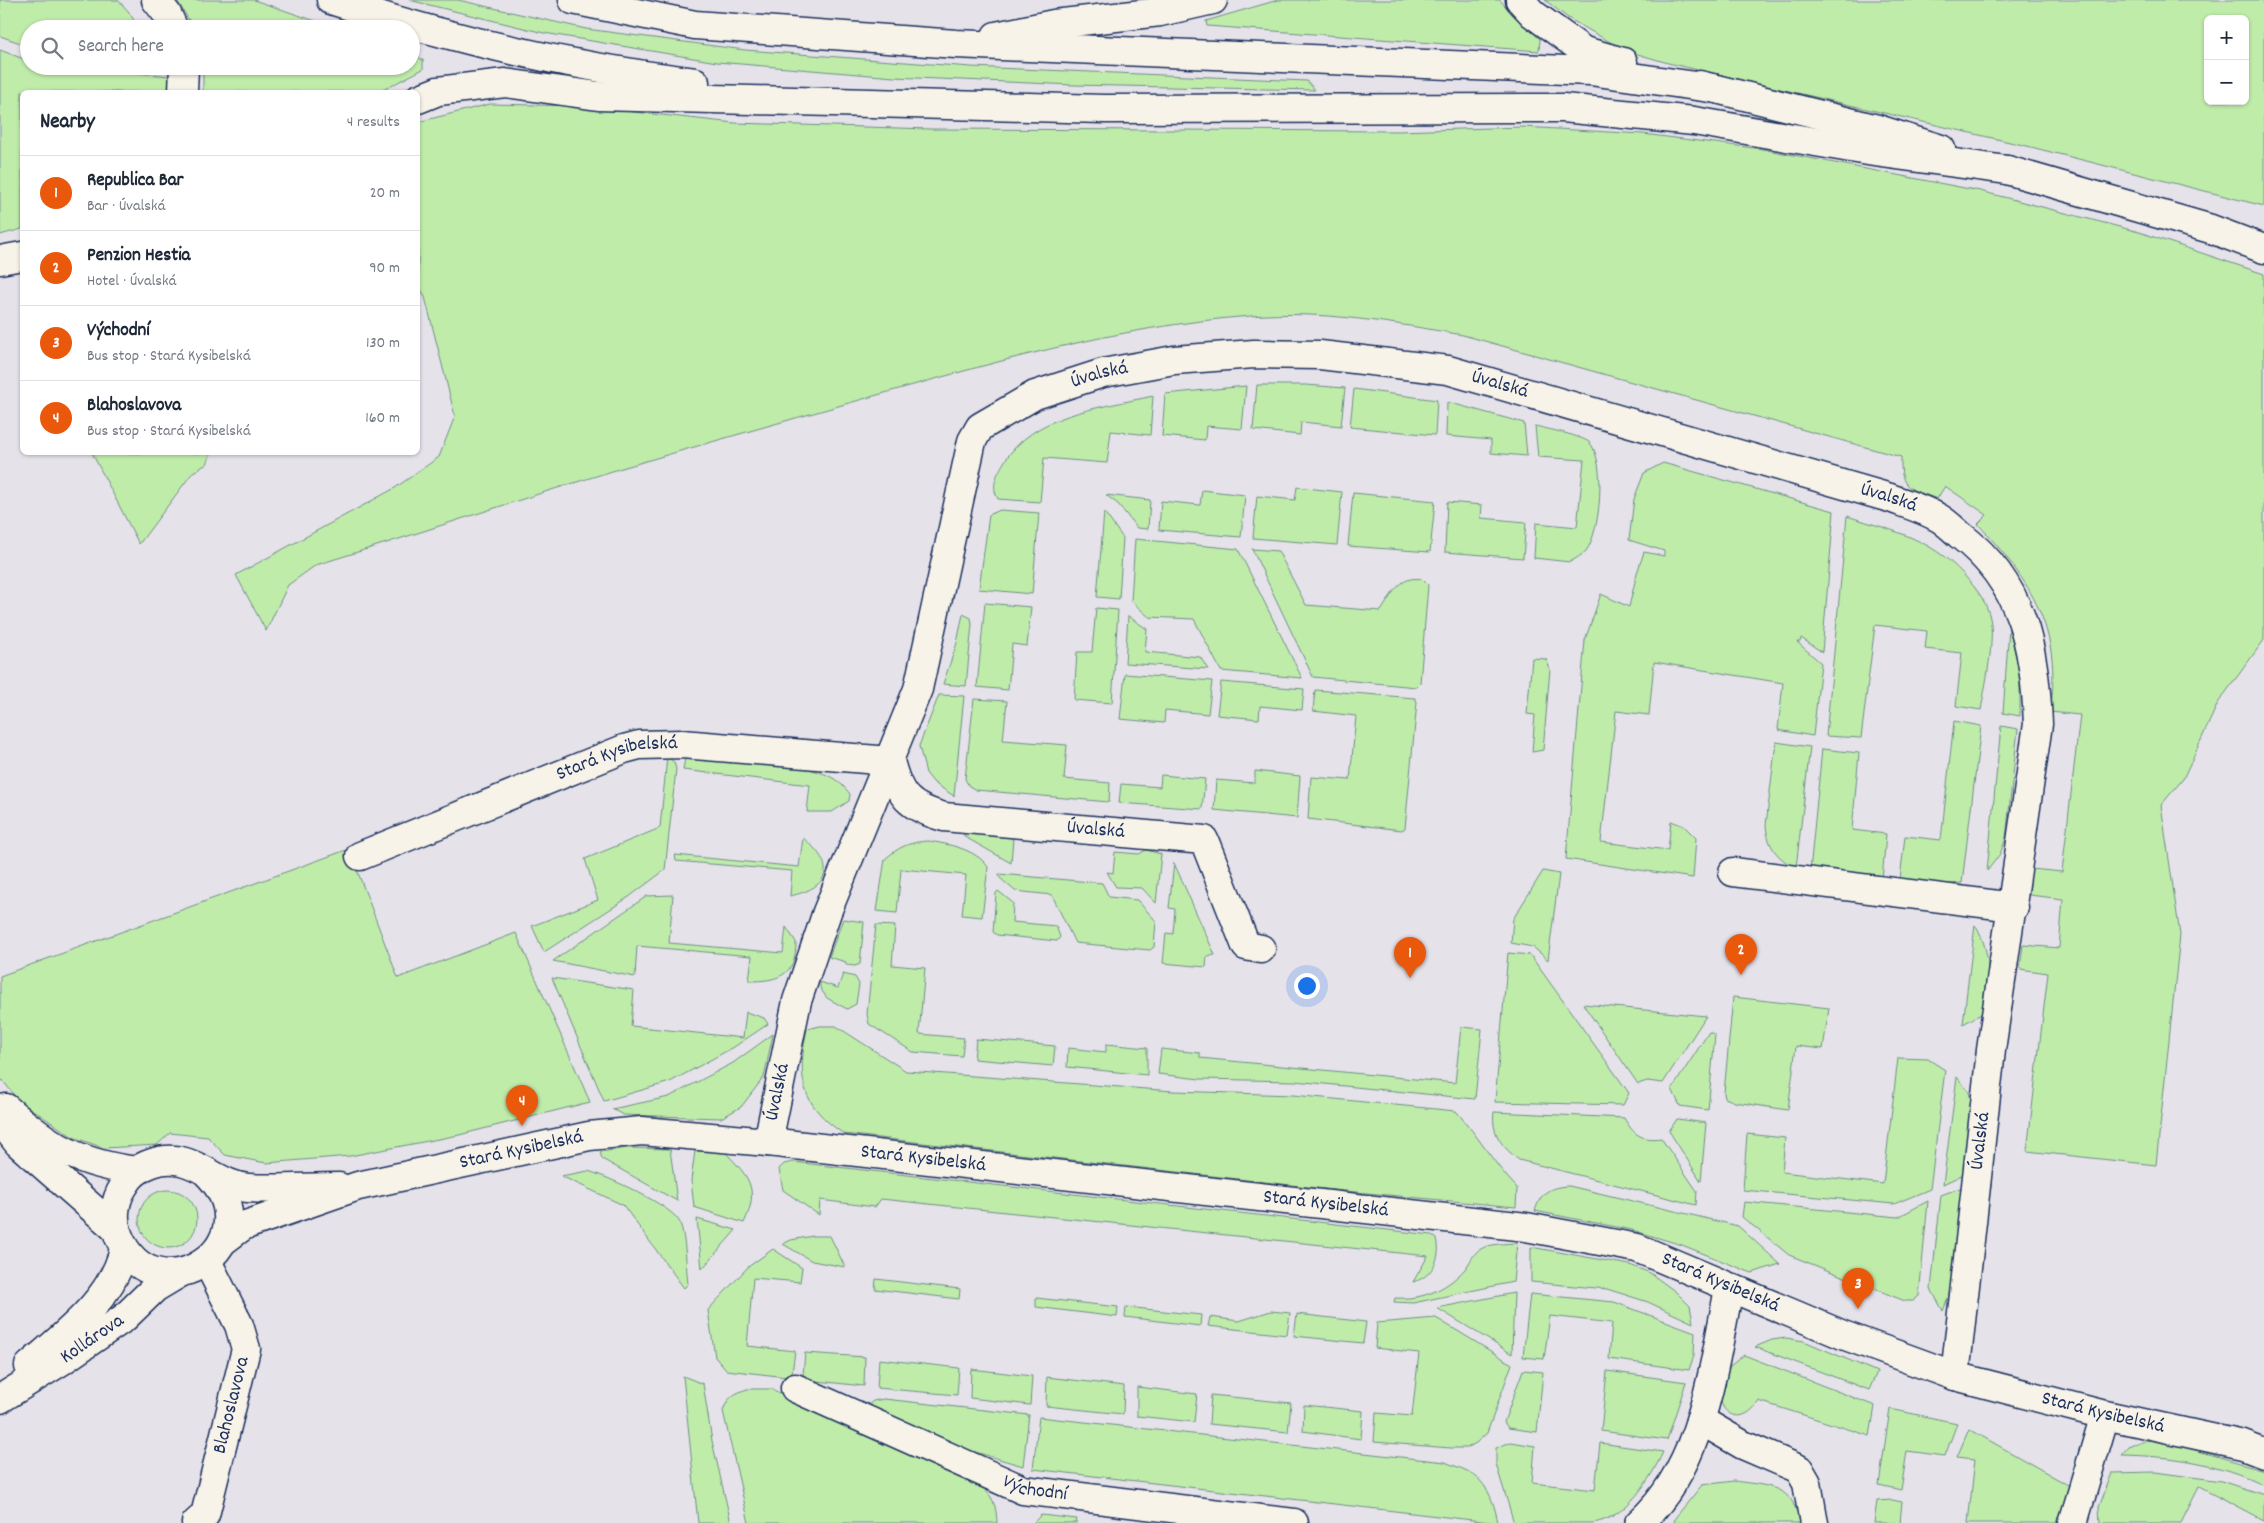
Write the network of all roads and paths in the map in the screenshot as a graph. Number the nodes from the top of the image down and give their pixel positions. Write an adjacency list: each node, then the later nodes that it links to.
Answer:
1 (156, 0): 6 (main road)
2 (331, 0): 7 (main road)
3 (573, 0): 9 (main road)
4 (1213, 0): 9 (main road)
5 (1520, 0): 11 (main road)
6 (170, 20)
7 (391, 20)
8 (420, 28): 14 (main road)
9 (956, 44): 11 (main road)
10 (184, 75): 12 (main road)
11 (1717, 89): 15 (main road)
12 (183, 90)
13 (420, 98): 14 (main road)
14 (837, 100): 15 (main road)
15 (2007, 170): 16 (main road)
16 (2264, 249)
17 (890, 761): 18 (main road, Stará Kysibelská); 20 (main road, Úvalská); 21 (main road, Úvalská); 24 (main road, Úvalská)
18 (360, 856)
19 (1733, 872): 20 (main road)
20 (2014, 906): 32 (main road, Úvalská)
21 (1261, 948)
22 (0, 1103): 25 (main road)
23 (0, 1120): 28 (main road, Stará Kysibelská)
24 (768, 1142): 27 (main road, Stará Kysibelská); 31 (main road, Stará Kysibelská)
25 (137, 1171): 26 (main road, Stará Kysibelská); 28 (main road, Stará Kysibelská)
26 (205, 1171): 27 (main road, Stará Kysibelská); 29 (main road, Stará Kysibelská)
27 (358, 1186): 29 (main road, Stará Kysibelská)
28 (120, 1239): 30 (main road, Stará Kysibelská); 34 (main road, Kollárova)
29 (215, 1251): 30 (main road, Stará Kysibelská); 39 (main road, Blahoslavova)
30 (180, 1273): 35 (main road, Kollárova)
31 (1730, 1289): 32 (main road, Stará Kysibelská); 37 (main road)
32 (1955, 1376): 36 (main road, Stará Kysibelská)
33 (795, 1388): 40 (main road, Východní)
34 (0, 1392)
35 (0, 1399)
36 (2105, 1415): 38 (main road, Stará Kysibelská); 43 (main road)
37 (1700, 1420): 41 (main road); 42 (main road)
38 (2264, 1453)
39 (196, 1523)
40 (1294, 1523)
41 (1639, 1523)
42 (1814, 1523)
43 (2073, 1523)

